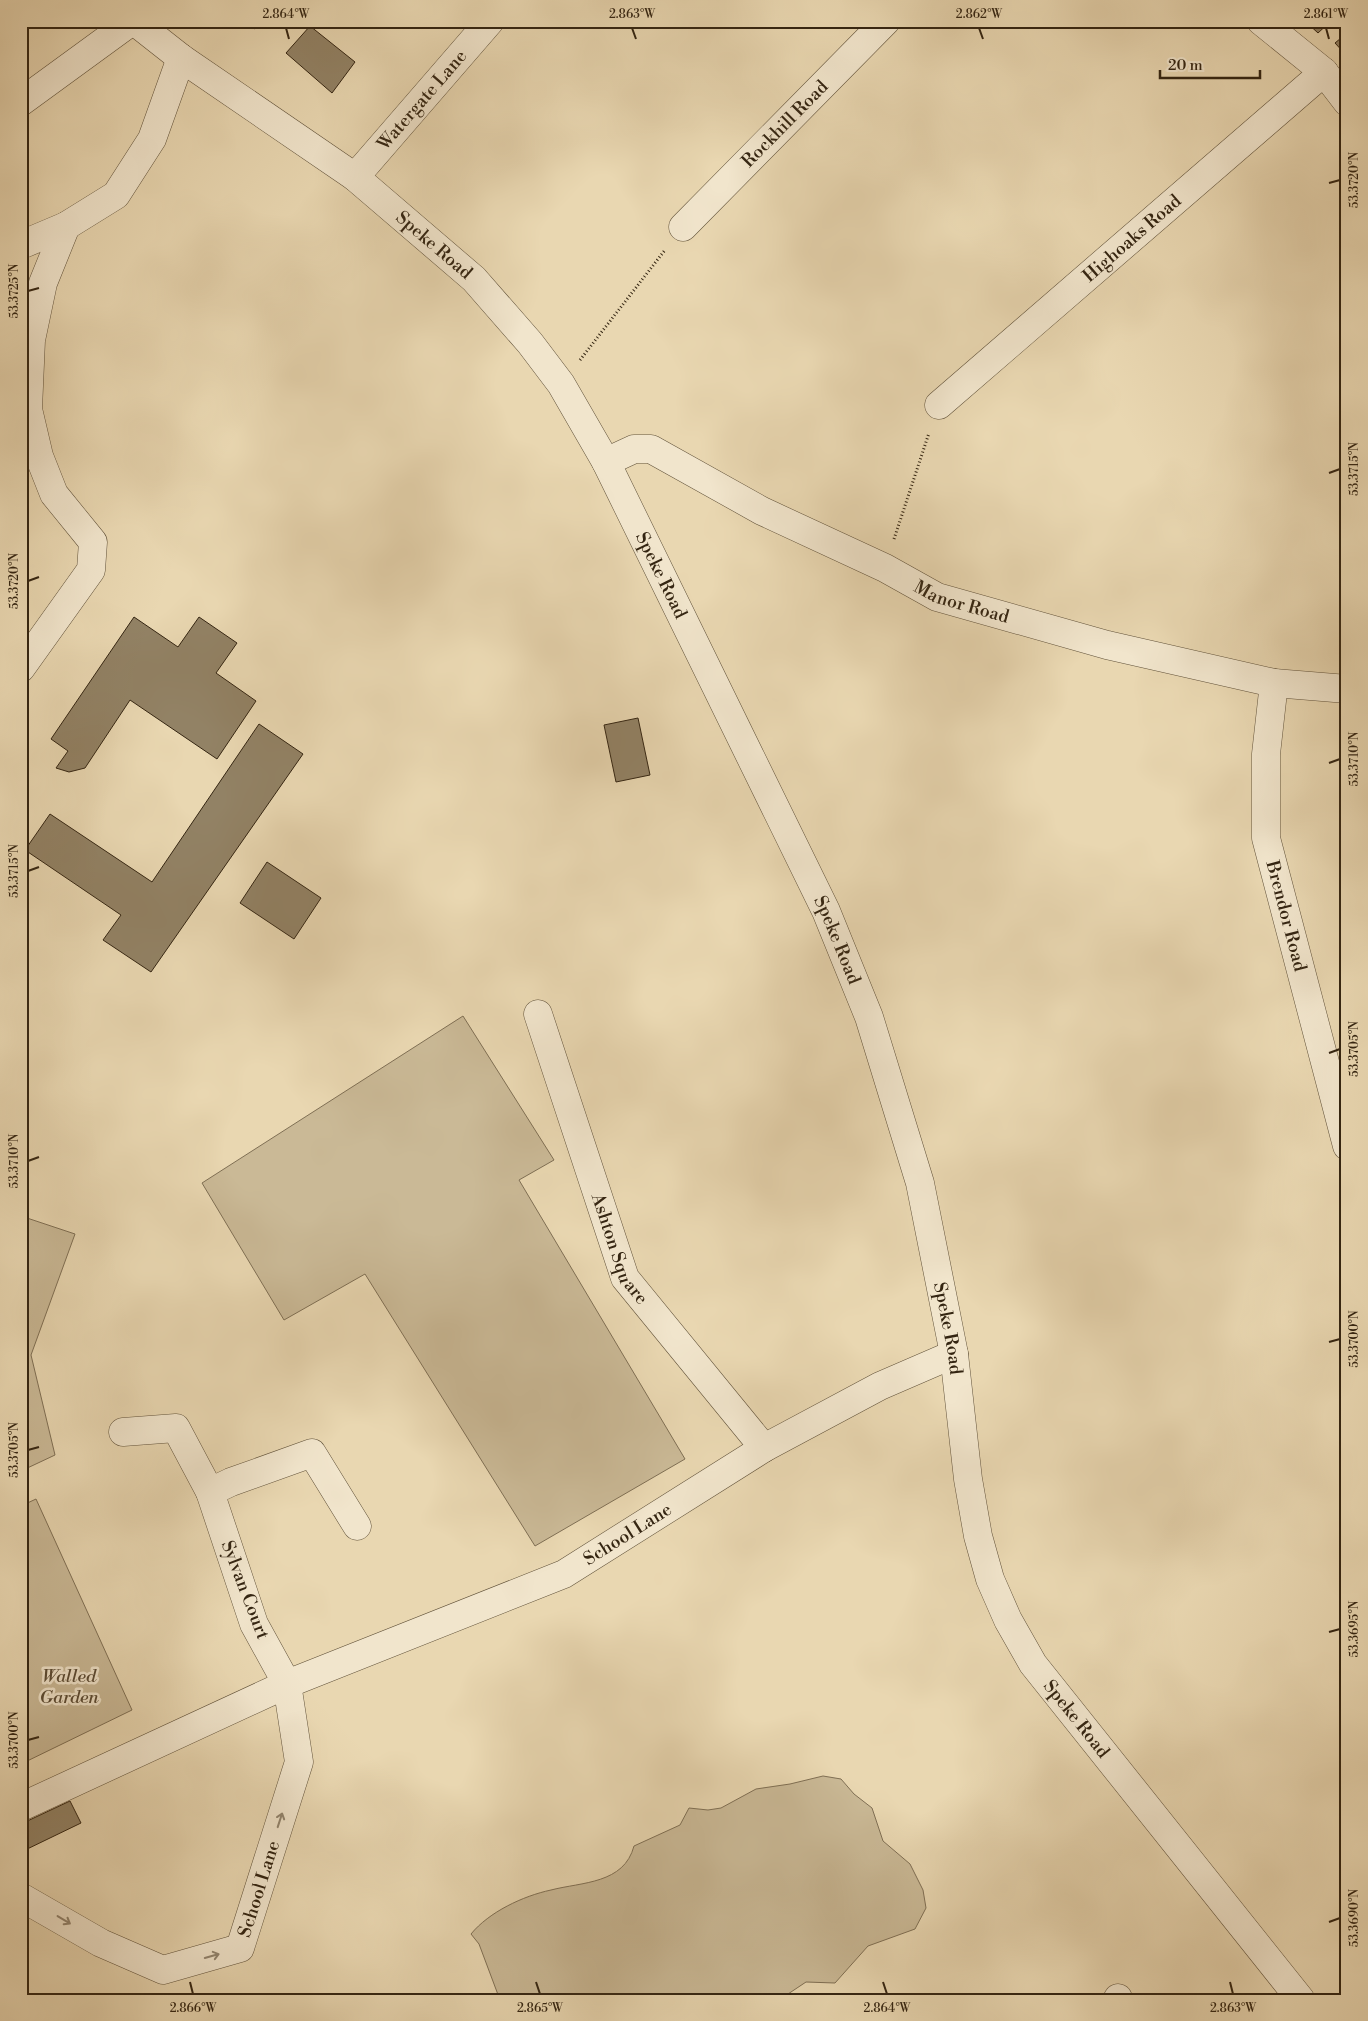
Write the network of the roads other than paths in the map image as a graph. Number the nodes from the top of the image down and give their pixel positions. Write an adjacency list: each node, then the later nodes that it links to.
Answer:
1 (133, 21): 5 (street, Speke Road); 7 (street)
2 (490, 21): 9 (street, Watergate Lane)
3 (886, 21): 11 (street, Rockhill Road)
4 (1261, 21): 6 (street)
5 (181, 58): 9 (street, Speke Road); 10 (street)
6 (1324, 72): 8 (street); 13 (street, Highoaks Road)
7 (21, 102)
8 (1347, 102)
9 (355, 177): 14 (street, Speke Road)
10 (66, 226): 12 (street); 15 (street)
11 (684, 227)
12 (21, 245)
13 (939, 405)
14 (606, 462): 16 (street, Manor Road); 20 (street, Speke Road)
15 (21, 668)
16 (1274, 683): 17 (street, Manor Road); 19 (street, Brendor Road)
17 (1347, 689)
18 (538, 1014): 22 (street, Ashton Square)
19 (1347, 1146)
20 (954, 1354): 22 (street, School Lane); 28 (street, Speke Road)
21 (124, 1432): 23 (street, Sylvan Court)
22 (764, 1448): 25 (street, School Lane)
23 (210, 1492): 24 (street); 25 (street, Sylvan Court)
24 (358, 1526)
25 (287, 1684): 26 (street, School Lane); 27 (street, School Lane, one-way to 25)
26 (21, 1807)
27 (21, 1897)
28 (1301, 2000)

